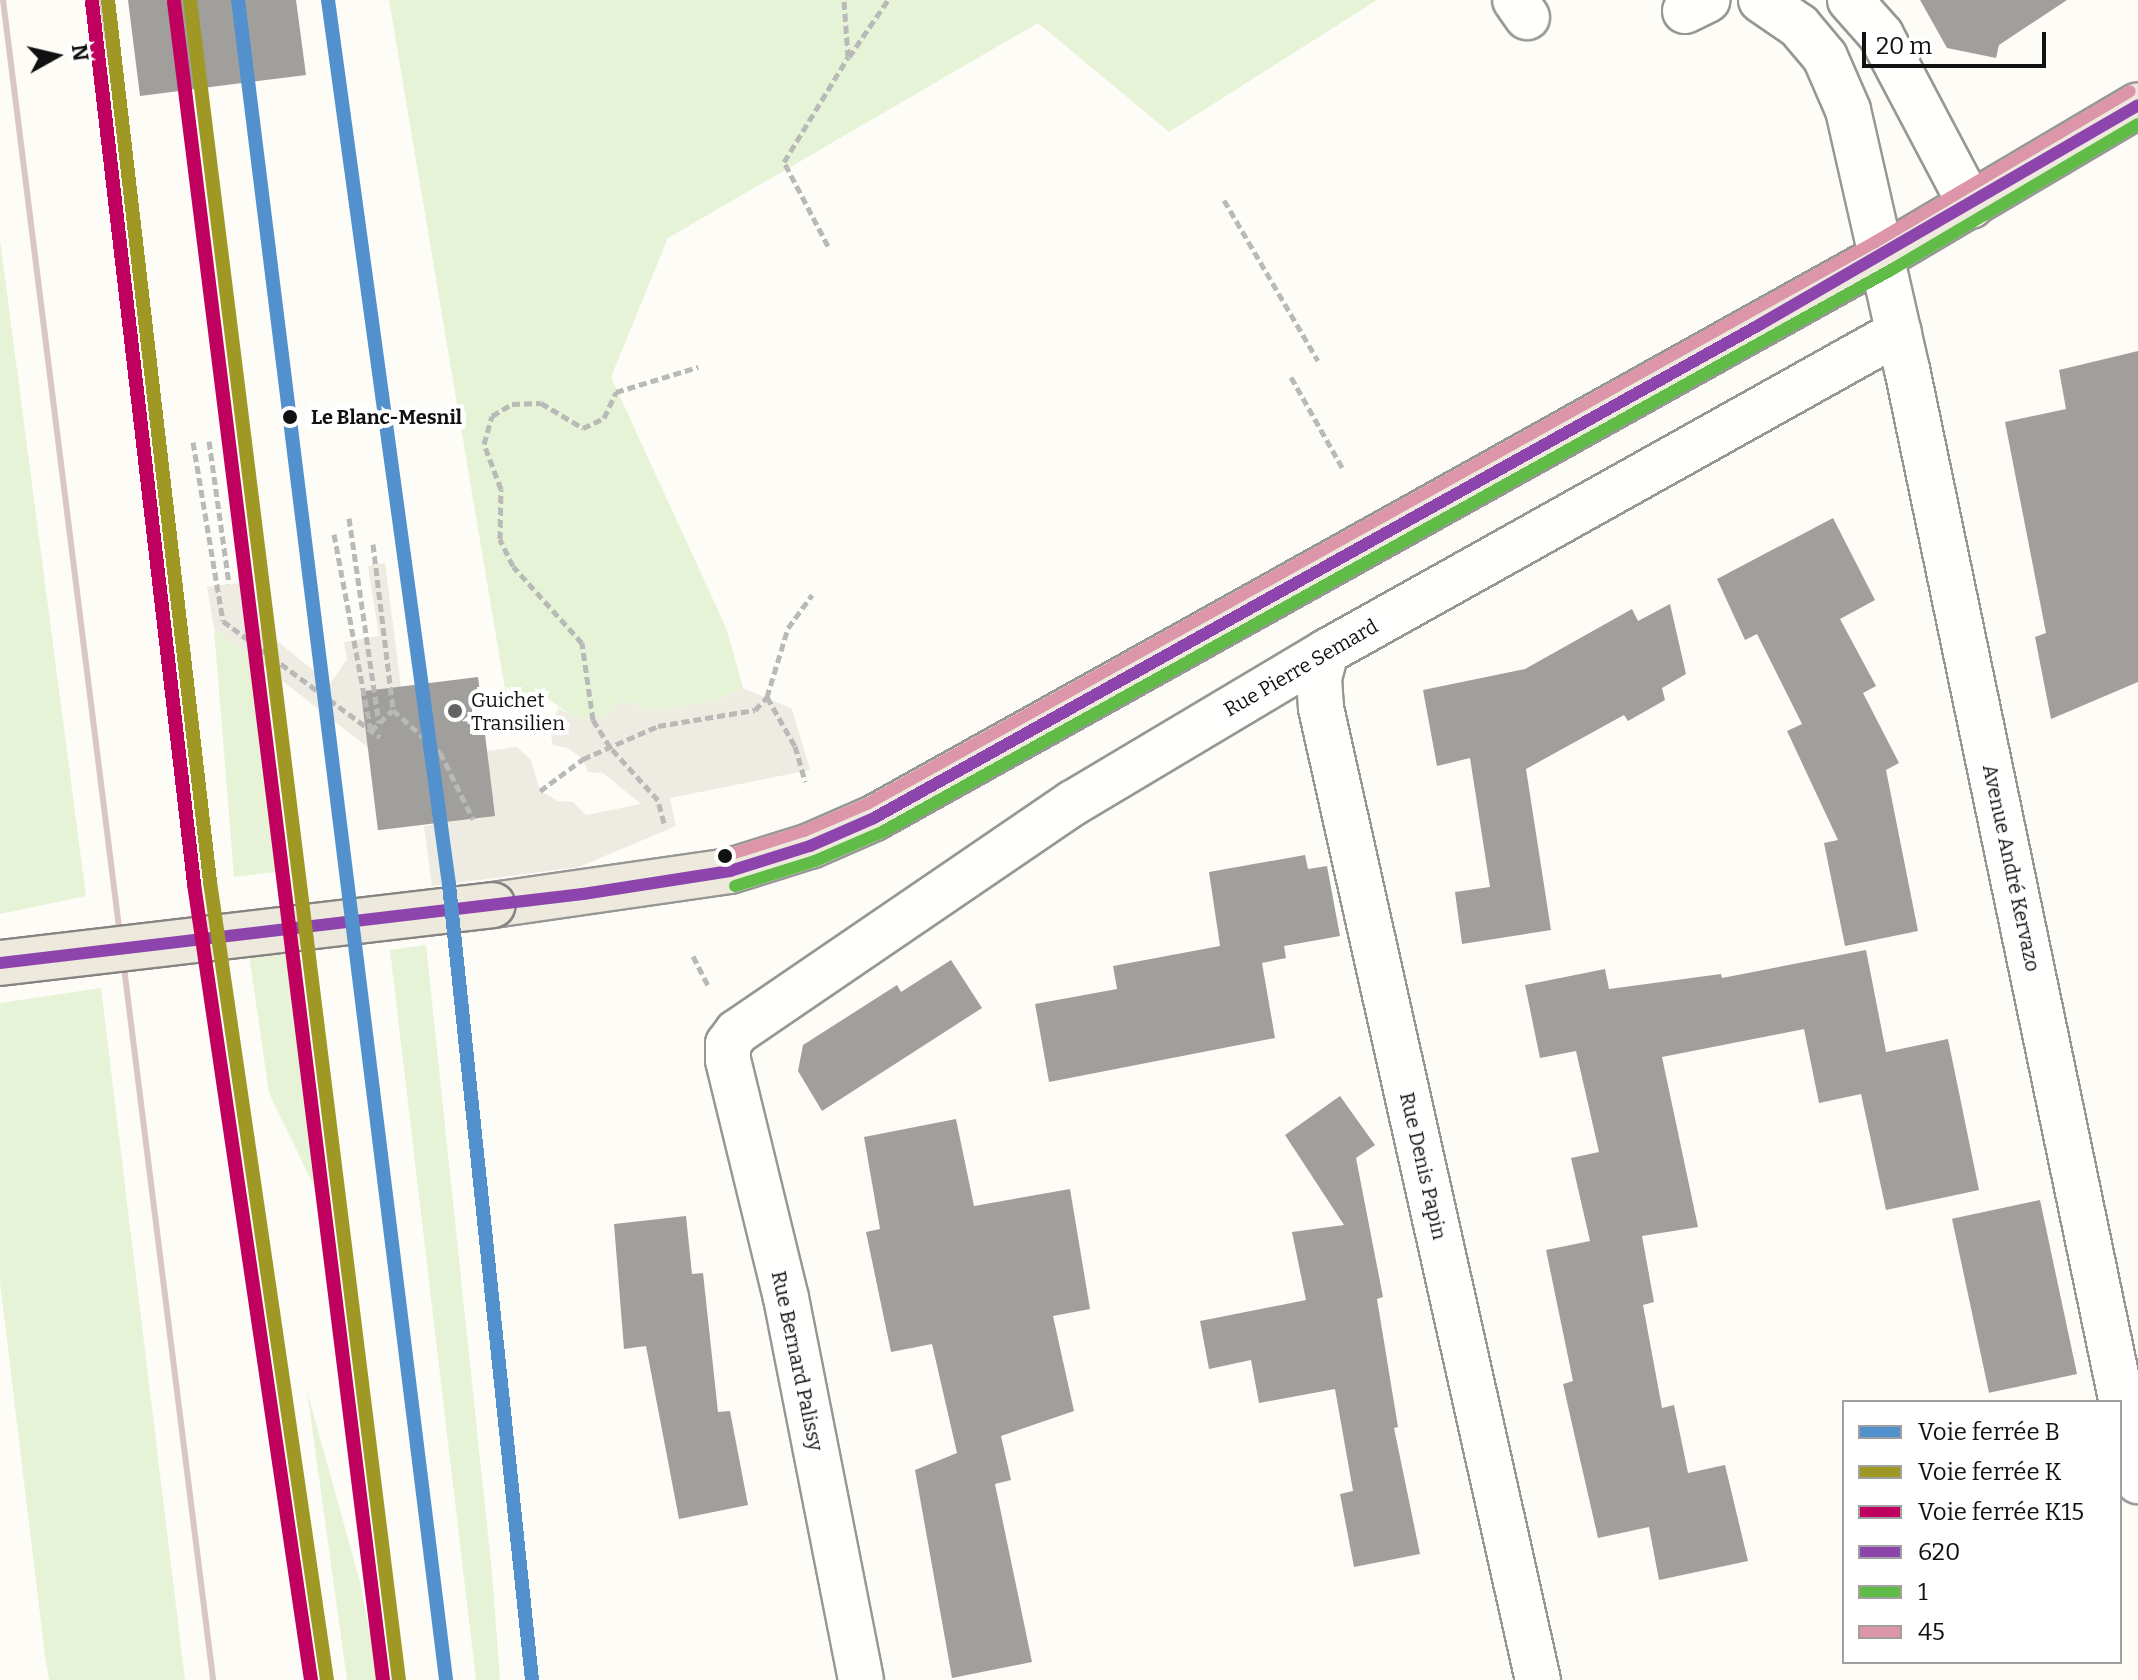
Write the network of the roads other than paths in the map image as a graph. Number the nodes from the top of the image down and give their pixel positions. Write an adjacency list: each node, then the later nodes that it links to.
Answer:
1 (1761, 0): 5 (street, Avenue André Kervazo)
2 (1850, 0): 4 (street)
3 (2138, 105): 4 (main road)
4 (1971, 206): 5 (main road)
5 (1883, 256): 6 (street, Avenue André Kervazo); 8 (main road, bridge)
6 (1899, 332): 7 (street, Rue Pierre Semard); 10 (street, Avenue André Kervazo)
7 (1326, 652): 9 (street, Rue Pierre Semard); 14 (street, Rue Denis Papin)
8 (0, 963)
9 (728, 1044): 13 (street, Rue Bernard Palissy)
10 (2121, 1400)
11 (2122, 1404): 12 (street, Avenue André Kervazo)
12 (2138, 1481)
13 (861, 1680)
14 (1538, 1680)

